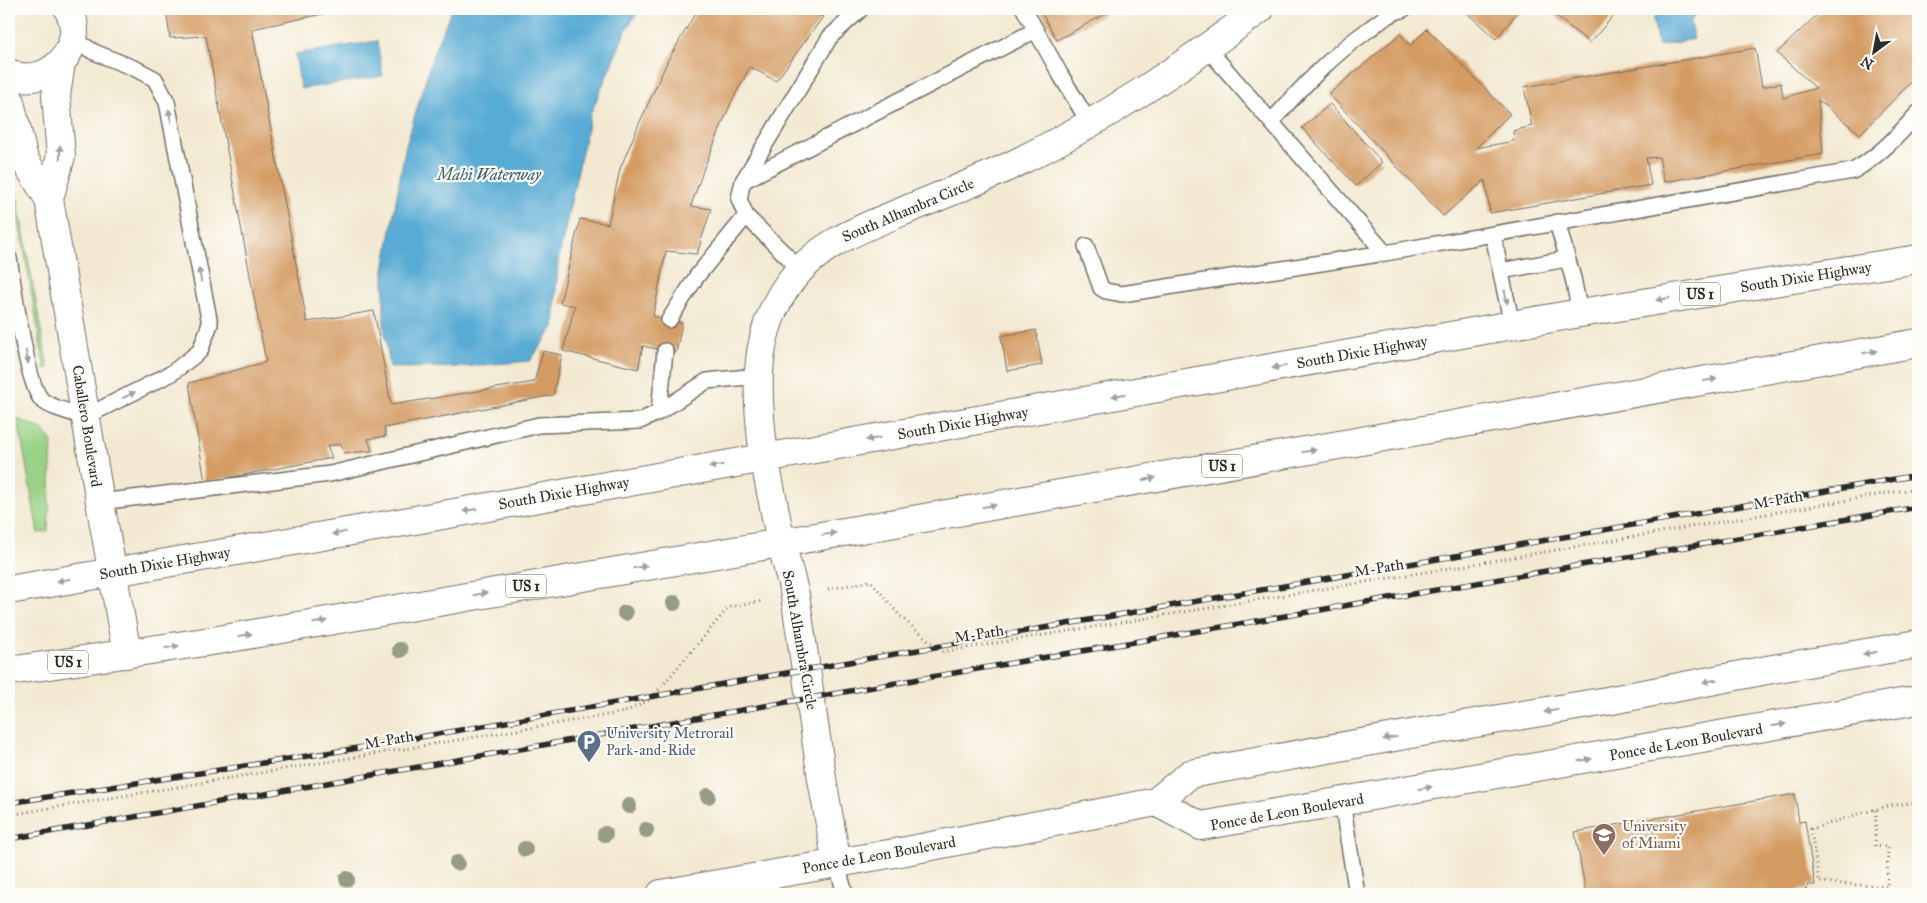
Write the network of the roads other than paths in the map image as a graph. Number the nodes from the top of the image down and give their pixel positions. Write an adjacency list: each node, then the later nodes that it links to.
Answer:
1 (861, 9): 14 (lane)
2 (1024, 9): 6 (lane)
3 (1260, 9): 7 (main road, South Alhambra Circle)
4 (1404, 9): 12 (lane)
5 (71, 18): 8 (main road); 33 (lane, one-way to 5)
6 (1036, 30): 13 (lane); 14 (lane)
7 (1207, 48): 12 (lane); 13 (main road, South Alhambra Circle)
8 (61, 63): 9 (main road); 15 (main road, Caballero Boulevard, one-way to 8)
9 (9, 73)
10 (1918, 113): 17 (lane)
11 (11, 115): 15 (main road, Caballero Boulevard)
12 (1271, 122): 20 (lane)
13 (1090, 124): 24 (main road, South Alhambra Circle)
14 (743, 181): 16 (lane)
15 (49, 199): 33 (main road, Caballero Boulevard)
16 (746, 216): 24 (lane); 27 (lane)
17 (1557, 222): 18 (lane); 22 (lane)
18 (1493, 235): 20 (lane); 25 (lane)
19 (1086, 246): 20 (lane)
20 (1385, 253)
21 (9, 258): 33 (lane, one-way to 33)
22 (1566, 259): 25 (lane); 26 (lane)
23 (1918, 259): 26 (main road, South Dixie Highway / US 1, one-way to 26)
24 (800, 269): 31 (main road, South Alhambra Circle)
25 (1501, 271): 28 (lane, one-way to 28)
26 (1580, 313): 28 (main road, South Dixie Highway / US 1)
27 (669, 320)
28 (1512, 325): 34 (main road, South Dixie Highway / US 1, one-way to 34)
29 (1918, 343): 36 (main road, US 1, one-way to 29)
30 (664, 351): 32 (lane)
31 (758, 376): 32 (lane); 34 (main road, South Alhambra Circle)
32 (659, 412): 35 (lane)
33 (85, 417): 35 (main road, Caballero Boulevard)
34 (764, 457): 36 (main road, South Alhambra Circle); 37 (main road, South Dixie Highway / US 1, one-way to 37)
35 (100, 502): 37 (main road, Caballero Boulevard)
36 (781, 542): 40 (main road, US 1, one-way to 36); 45 (main road, South Alhambra Circle)
37 (112, 572): 38 (main road, South Dixie Highway / US 1, one-way to 38); 40 (main road, Caballero Boulevard)
38 (9, 590)
39 (1918, 644): 43 (main road, one-way to 43)
40 (127, 654): 41 (main road, US 1)
41 (9, 671)
42 (1918, 700): 44 (main road, Ponce de Leon Boulevard, one-way to 42)
43 (1156, 802): 44 (main road, Ponce de Leon Boulevard); 45 (main road, Ponce de Leon Boulevard)
44 (1342, 802): 48 (lane)
45 (837, 864): 46 (main road, Ponce de Leon Boulevard); 47 (lane)
46 (661, 894)
47 (845, 894)
48 (1357, 894)

